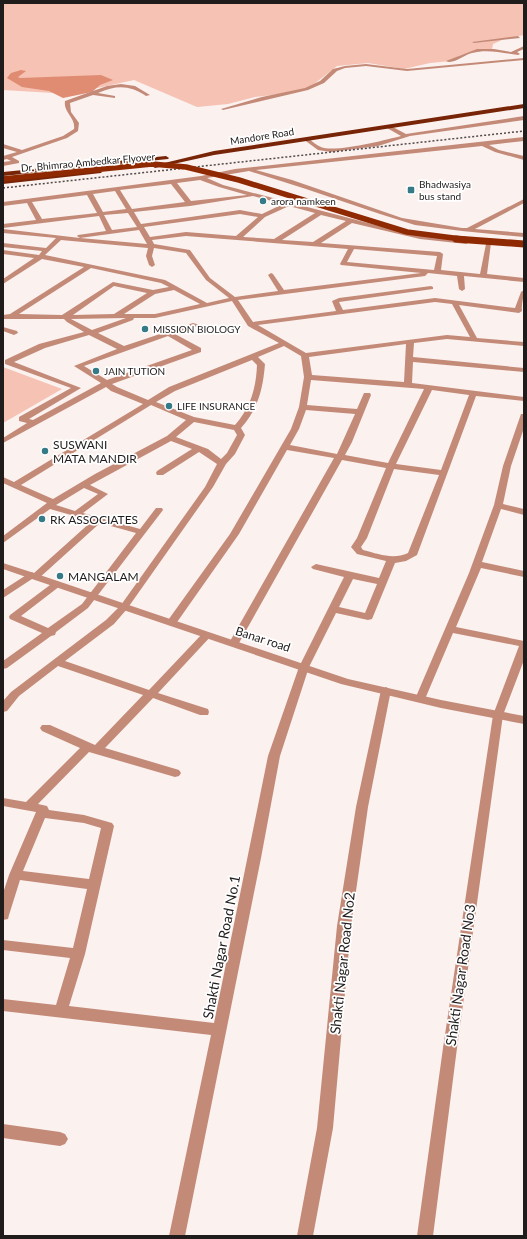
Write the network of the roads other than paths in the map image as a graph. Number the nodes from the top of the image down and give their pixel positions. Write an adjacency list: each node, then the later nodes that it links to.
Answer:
1 (518, 37): 3 (street)
2 (524, 47): 4 (street)
3 (494, 48): 4 (street); 6 (street)
4 (512, 53): 5 (street)
5 (524, 57): 13 (street)
6 (421, 65)
7 (107, 87): 8 (street); 9 (street); 10 (street)
8 (123, 90)
9 (93, 93): 11 (street); 23 (street)
10 (148, 95)
11 (113, 97)
12 (524, 105): 14 (highway, Mandore Road); 31 (highway, Mandore Road)
13 (223, 109)
14 (442, 118): 16 (highway, Mandore Road); 17 (street)
15 (524, 118): 17 (street)
16 (389, 126): 18 (street); 19 (highway, Mandore Road)
17 (458, 128): 18 (street)
18 (405, 136): 19 (street)
19 (306, 139): 32 (highway, Mandore Road)
20 (524, 139): 21 (street)
21 (483, 144): 25 (street); 30 (street)
22 (3, 146): 23 (street)
23 (24, 152): 26 (street)
24 (524, 153): 25 (street)
25 (510, 155): 27 (street)
26 (5, 157): 28 (street)
27 (524, 158)
28 (17, 162): 29 (street); 31 (street)
29 (3, 164)
30 (245, 170): 33 (street); 43 (street)
31 (27, 172): 32 (highway, Mandore Road)
32 (3, 178): 62 (main road, Dr. Bhimrao Ambedkar Flyover, bridge); 68 (main road, Dr. Bhimrao Ambedkar Flyover, bridge)
33 (201, 178): 34 (street); 37 (street)
34 (173, 182): 35 (street); 41 (street)
35 (117, 190): 36 (street); 44 (street)
36 (90, 194): 38 (street); 46 (street)
37 (256, 196): 41 (street); 42 (street)
38 (29, 201): 40 (street); 50 (street)
39 (524, 201): 53 (street)
40 (3, 204)
41 (190, 204): 44 (street)
42 (288, 204): 45 (street); 48 (street)
43 (357, 204): 47 (street); 53 (street)
44 (130, 211): 46 (street); 52 (street)
45 (321, 212): 47 (street); 60 (street)
46 (100, 215): 50 (street); 55 (street)
47 (332, 215): 49 (street)
48 (263, 216): 52 (street); 58 (street)
49 (352, 220): 61 (street); 63 (street)
50 (40, 222): 51 (street)
51 (3, 226)
52 (140, 227): 55 (street); 59 (street)
53 (468, 230): 56 (street)
54 (3, 231): 57 (street)
55 (110, 232): 57 (street)
56 (524, 235)
57 (60, 238): 66 (street); 69 (street)
58 (238, 238): 59 (street); 60 (street)
59 (148, 239): 66 (street)
60 (277, 240): 63 (street)
61 (446, 240): 64 (street); 71 (street)
62 (524, 241)
63 (316, 243): 67 (street)
64 (490, 244): 68 (street); 80 (street)
65 (3, 245): 69 (street)
66 (152, 246): 73 (street); 90 (street)
67 (352, 246): 71 (street); 74 (street)
68 (524, 246)
69 (47, 250): 72 (street)
70 (3, 252): 72 (street)
71 (440, 254): 77 (street)
72 (40, 257): 75 (street); 83 (street)
73 (152, 265)
74 (353, 265): 76 (street); 82 (street)
75 (90, 266): 84 (street); 96 (street)
76 (424, 272): 77 (street); 82 (street); 85 (street)
77 (437, 272): 78 (street)
78 (460, 274): 80 (street); 86 (street)
79 (271, 275): 88 (street)
80 (483, 276): 81 (street)
81 (524, 280)
82 (366, 281): 88 (street)
83 (3, 282)
84 (176, 288): 87 (street); 93 (street)
85 (430, 288): 91 (street); 95 (street)
86 (462, 289)
87 (154, 292): 98 (street); 99 (street)
88 (282, 292): 90 (street)
89 (523, 296): 94 (street)
90 (234, 299): 93 (street); 102 (street)
91 (435, 300): 92 (street); 95 (street)
92 (454, 302): 94 (street); 108 (street)
93 (206, 305): 100 (street)
94 (519, 310): 101 (street)
95 (340, 312): 102 (street)
96 (12, 316): 97 (street); 98 (street)
97 (3, 317)
98 (66, 317): 99 (street); 105 (street)
99 (115, 317): 100 (street)
100 (137, 317): 105 (street)
101 (524, 318)
102 (251, 324): 110 (street)
103 (196, 325): 107 (street)
104 (3, 329): 106 (street)
105 (90, 332): 112 (street); 116 (street)
106 (14, 333)
107 (169, 334): 112 (street); 119 (street)
108 (474, 338): 109 (street); 111 (street)
109 (410, 342): 113 (street); 115 (street)
110 (286, 343): 113 (street); 114 (street)
111 (524, 344)
112 (124, 349): 119 (street)
113 (305, 355): 118 (street)
114 (252, 356): 125 (street); 132 (street)
115 (408, 359): 117 (street); 120 (street)
116 (5, 361): 130 (street)
117 (524, 370)
118 (308, 376): 120 (street); 126 (street)
119 (107, 383): 125 (street); 130 (street)
120 (408, 385): 121 (street)
121 (429, 388): 122 (street); 139 (street)
122 (473, 394): 124 (street); 141 (street)
123 (367, 395): 127 (street)
124 (524, 400)
125 (149, 403): 129 (street); 142 (street)
126 (303, 407): 127 (street); 135 (street)
127 (359, 412): 137 (street)
128 (524, 416): 131 (street)
129 (192, 419): 132 (street); 133 (street)
130 (34, 423): 134 (street)
131 (522, 427): 145 (street)
132 (238, 428): 138 (street)
133 (170, 438): 136 (street); 143 (street)
134 (3, 441)
135 (285, 447): 137 (street); 165 (street)
136 (198, 449): 138 (street); 140 (street)
137 (339, 456): 139 (street); 169 (street)
138 (222, 463): 163 (street)
139 (391, 466): 141 (street); 152 (street)
140 (160, 473)
141 (444, 473): 152 (street)
142 (7, 483): 144 (street)
143 (83, 485): 144 (street); 148 (street)
144 (51, 504): 148 (street); 151 (street)
145 (498, 505): 147 (street); 153 (street)
146 (159, 510): 150 (street)
147 (524, 512)
148 (76, 514): 149 (street)
149 (98, 520): 150 (street); 158 (street)
150 (142, 532): 162 (street)
151 (3, 540)
152 (391, 560): 159 (street)
153 (477, 564): 157 (street); 166 (street)
154 (3, 566): 158 (street, Banar road)
155 (316, 567): 156 (street)
156 (350, 574): 159 (street); 164 (street, Shakti Nagar Road No.1)
157 (524, 574)
158 (33, 576): 160 (street, Banar road); 161 (street)
159 (382, 582): 164 (street)
160 (57, 584): 162 (street, Banar road); 167 (street)
161 (3, 595)
162 (94, 597): 163 (street, Banar road); 167 (street)
163 (124, 607): 165 (street, Banar road); 171 (street)
164 (333, 609): 173 (street, Shakti Nagar Road No.1)
165 (171, 623): 168 (street, Banar road)
166 (450, 629): 170 (street); 176 (street)
167 (51, 633): 172 (street)
168 (207, 635): 169 (street, Banar road); 175 (street)
169 (234, 643): 173 (street, Banar road)
170 (524, 645): 179 (street, Shakti Nagar Road No3)
171 (56, 662): 175 (street); 177 (street)
172 (3, 666)
173 (304, 667): 174 (street, Banar road); 195 (street, Shakti Nagar Road No.1)
174 (386, 690): 176 (street, Banar road); 199 (street, Shakti Nagar Road No2)
175 (150, 695): 178 (street); 182 (street)
176 (420, 699): 179 (street, Banar road)
177 (3, 708)
178 (204, 712)
179 (498, 715): 180 (street, Banar road); 200 (street, Shakti Nagar Road No3)
180 (524, 720)
181 (46, 728): 182 (street)
182 (92, 749): 183 (street); 185 (street)
183 (175, 773)
184 (3, 802): 185 (street)
185 (28, 807): 186 (street)
186 (41, 813): 187 (street); 188 (street)
187 (15, 875): 188 (street); 189 (street)
188 (95, 885): 192 (street)
189 (6, 896): 190 (street)
190 (3, 916)
191 (3, 945): 192 (street)
192 (78, 954): 194 (street)
193 (3, 1005): 194 (street)
194 (61, 1011): 195 (street)
195 (220, 1030): 198 (street, Shakti Nagar Road No.1)
196 (3, 1131): 197 (street)
197 (60, 1139)
198 (177, 1236)
199 (305, 1236)
200 (425, 1236)

